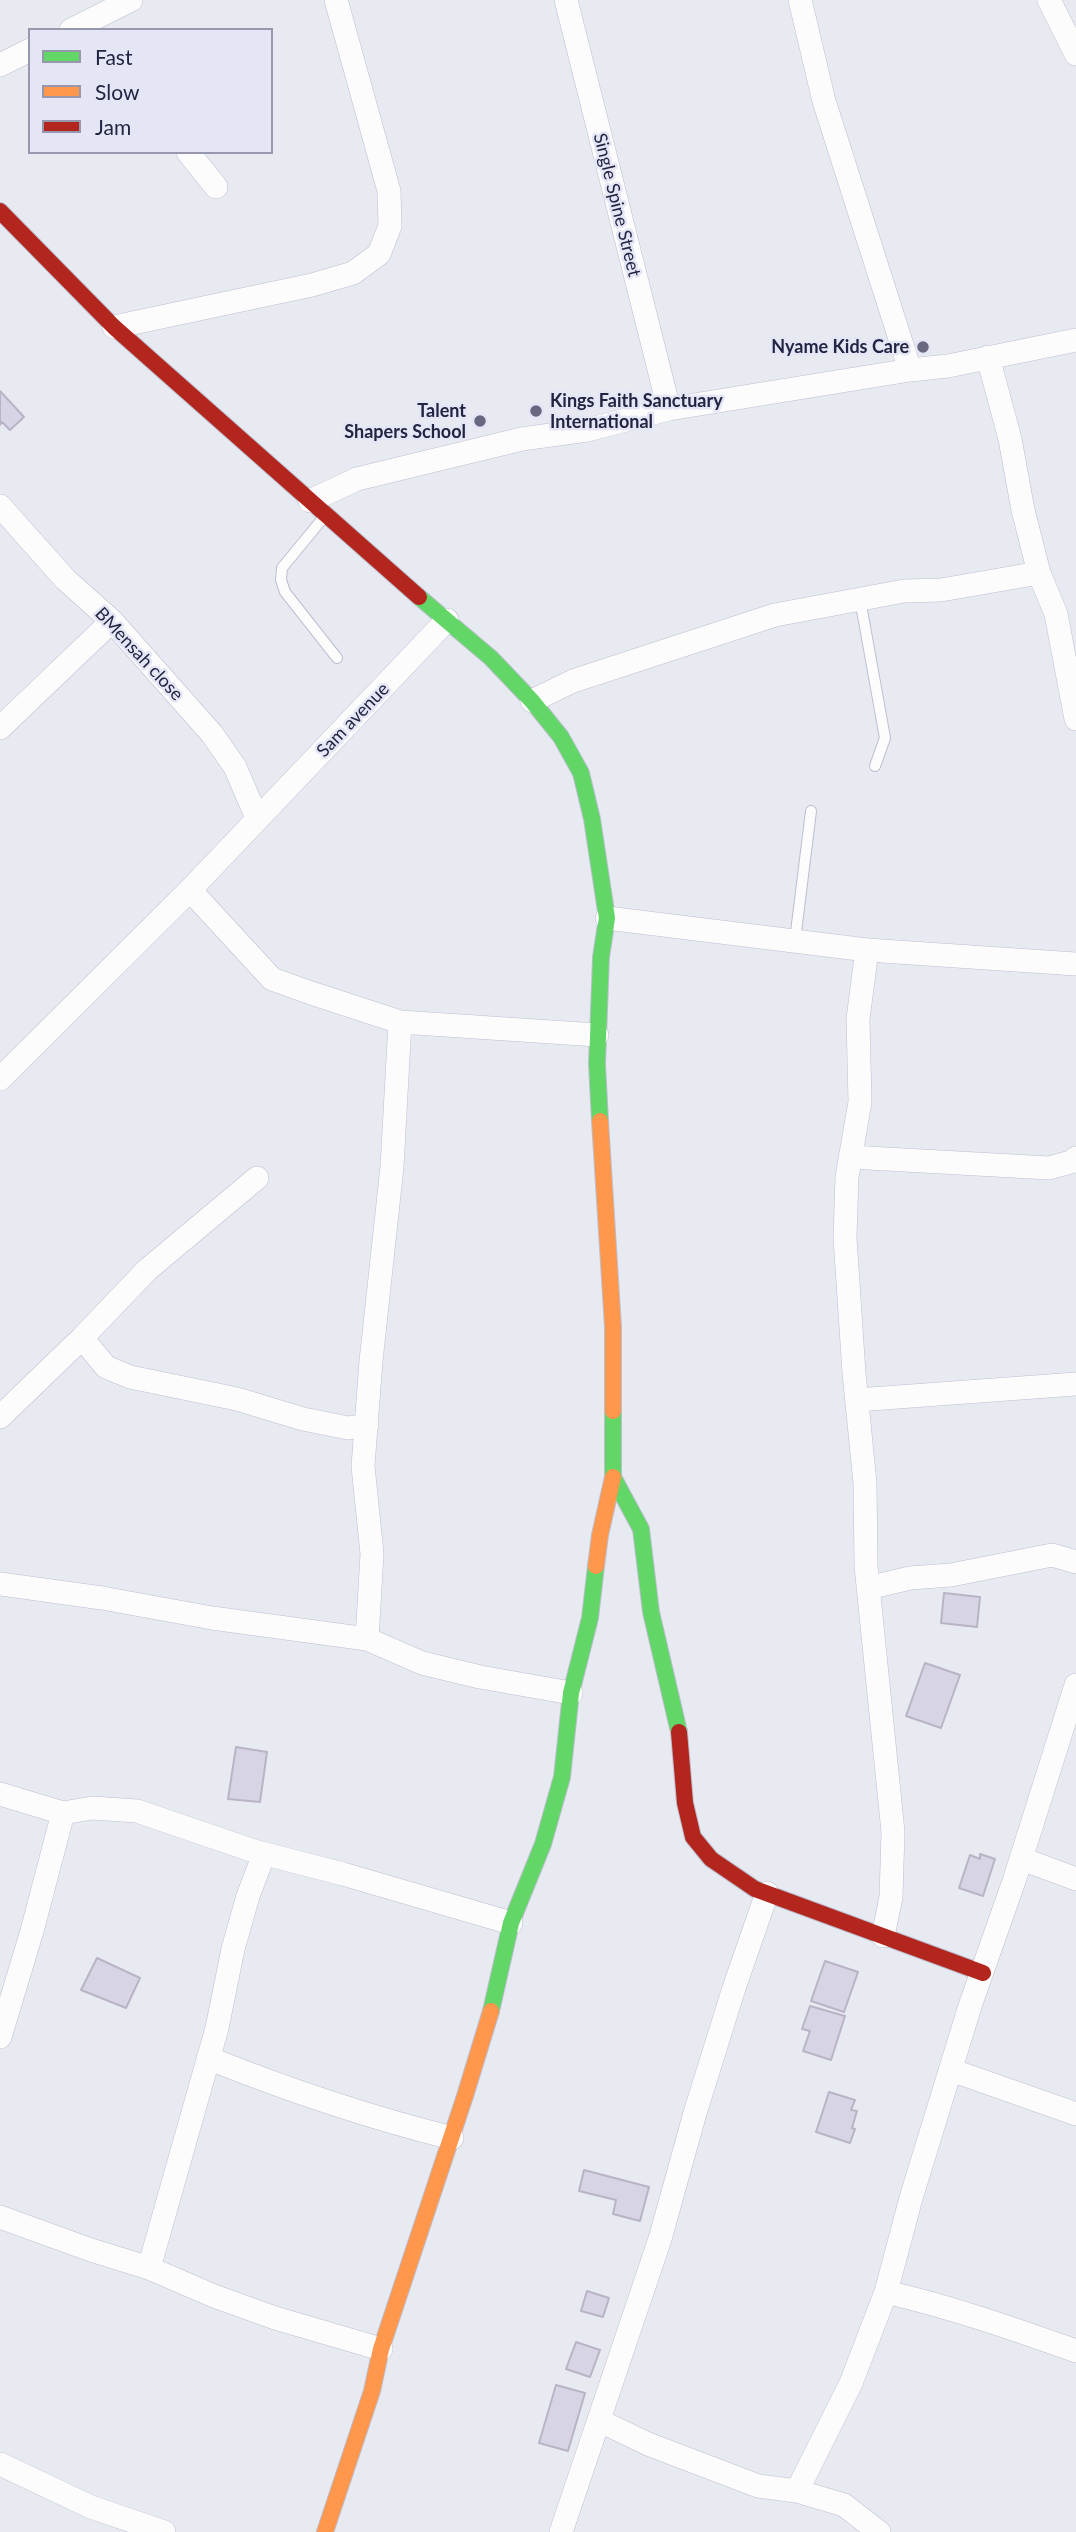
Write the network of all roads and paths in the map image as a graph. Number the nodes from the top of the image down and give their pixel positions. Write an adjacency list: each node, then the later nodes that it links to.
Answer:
1 (131, 0): 6 (street)
2 (336, 0): 13 (street)
3 (566, 0): 17 (street, Single Spine Street)
4 (800, 0): 16 (street)
5 (1049, 0): 8 (street)
6 (96, 24)
7 (28, 51): 9 (street)
8 (1076, 54)
9 (0, 65)
10 (190, 154): 11 (street)
11 (216, 187)
12 (0, 211): 13 (street)
13 (114, 327): 19 (street)
14 (1076, 340): 15 (street)
15 (988, 357): 16 (street); 20 (street)
16 (910, 370): 17 (street)
17 (669, 409): 19 (street)
18 (0, 506): 23 (street, BMensah close)
19 (318, 508): 22 (street); 24 (lane)
20 (1039, 573): 21 (street); 26 (street)
21 (860, 599): 25 (street); 28 (lane)
22 (447, 620): 25 (street); 30 (street, Sam avenue)
23 (112, 621): 27 (street); 30 (street, BMensah close)
24 (337, 658)
25 (532, 701): 32 (street)
26 (1076, 719)
27 (0, 728)
28 (875, 766)
29 (811, 811): 33 (lane)
30 (257, 818): 31 (street, Sam avenue)
31 (190, 890): 36 (street); 38 (street, Sam avenue)
32 (607, 918): 33 (street); 37 (street)
33 (795, 940): 34 (street)
34 (867, 950): 35 (street); 39 (street)
35 (1076, 964)
36 (400, 1022): 37 (street); 48 (street)
37 (597, 1035): 49 (street)
38 (0, 1079)
39 (850, 1157): 41 (street); 46 (street)
40 (1076, 1158): 41 (street)
41 (1052, 1167): 43 (street)
42 (257, 1178): 44 (street)
43 (1076, 1181)
44 (82, 1338): 47 (street); 48 (street)
45 (1076, 1384): 46 (street)
46 (856, 1400): 52 (street)
47 (0, 1417)
48 (367, 1425): 53 (street)
49 (613, 1477): 55 (street); 61 (street)
50 (1076, 1562): 52 (street)
51 (0, 1584): 53 (street)
52 (868, 1588): 63 (street)
53 (367, 1639): 55 (street)
54 (1076, 1685): 59 (street)
55 (571, 1693): 62 (street)
56 (0, 1794): 57 (street)
57 (63, 1813): 58 (street); 65 (street)
58 (264, 1854): 62 (street); 66 (street)
59 (1022, 1859): 60 (street); 64 (street)
60 (1076, 1879)
61 (767, 1893): 63 (street); 75 (street)
62 (511, 1923): 69 (street)
63 (883, 1936): 64 (street)
64 (983, 1973): 67 (street)
65 (0, 2037)
66 (208, 2058): 69 (street); 71 (street)
67 (951, 2070): 68 (street); 72 (street)
68 (1076, 2114)
69 (452, 2138): 73 (street)
70 (0, 2217): 71 (street)
71 (149, 2267): 73 (street)
72 (886, 2292): 74 (street); 77 (street)
73 (381, 2349): 79 (street)
74 (1076, 2351)
75 (600, 2421): 77 (street); 80 (street)
76 (0, 2464): 78 (street)
77 (797, 2491): 81 (street)
78 (164, 2532)
79 (325, 2532)
80 (561, 2532)
81 (879, 2532)

